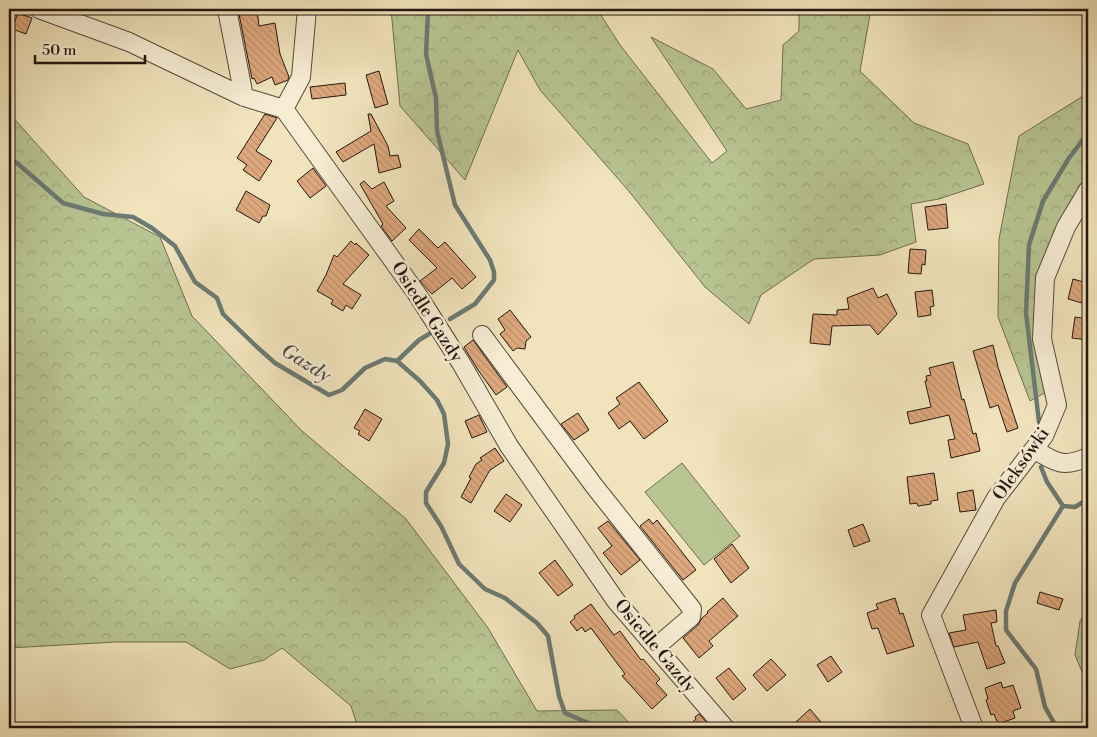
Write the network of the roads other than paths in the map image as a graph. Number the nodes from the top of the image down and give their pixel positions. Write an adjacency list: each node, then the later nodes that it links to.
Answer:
1 (39, 9): 4 (street)
2 (227, 9): 4 (street)
3 (307, 9): 5 (street)
4 (244, 97): 5 (street)
5 (284, 109): 10 (street, Osiedle Gazdy)
6 (1088, 190): 8 (street, Oleksówki)
7 (482, 335): 10 (street)
8 (1034, 449): 9 (street); 12 (street, Oleksówki)
9 (1088, 457)
10 (656, 647): 11 (street, Osiedle Gazdy)
11 (726, 728)
12 (974, 728)

